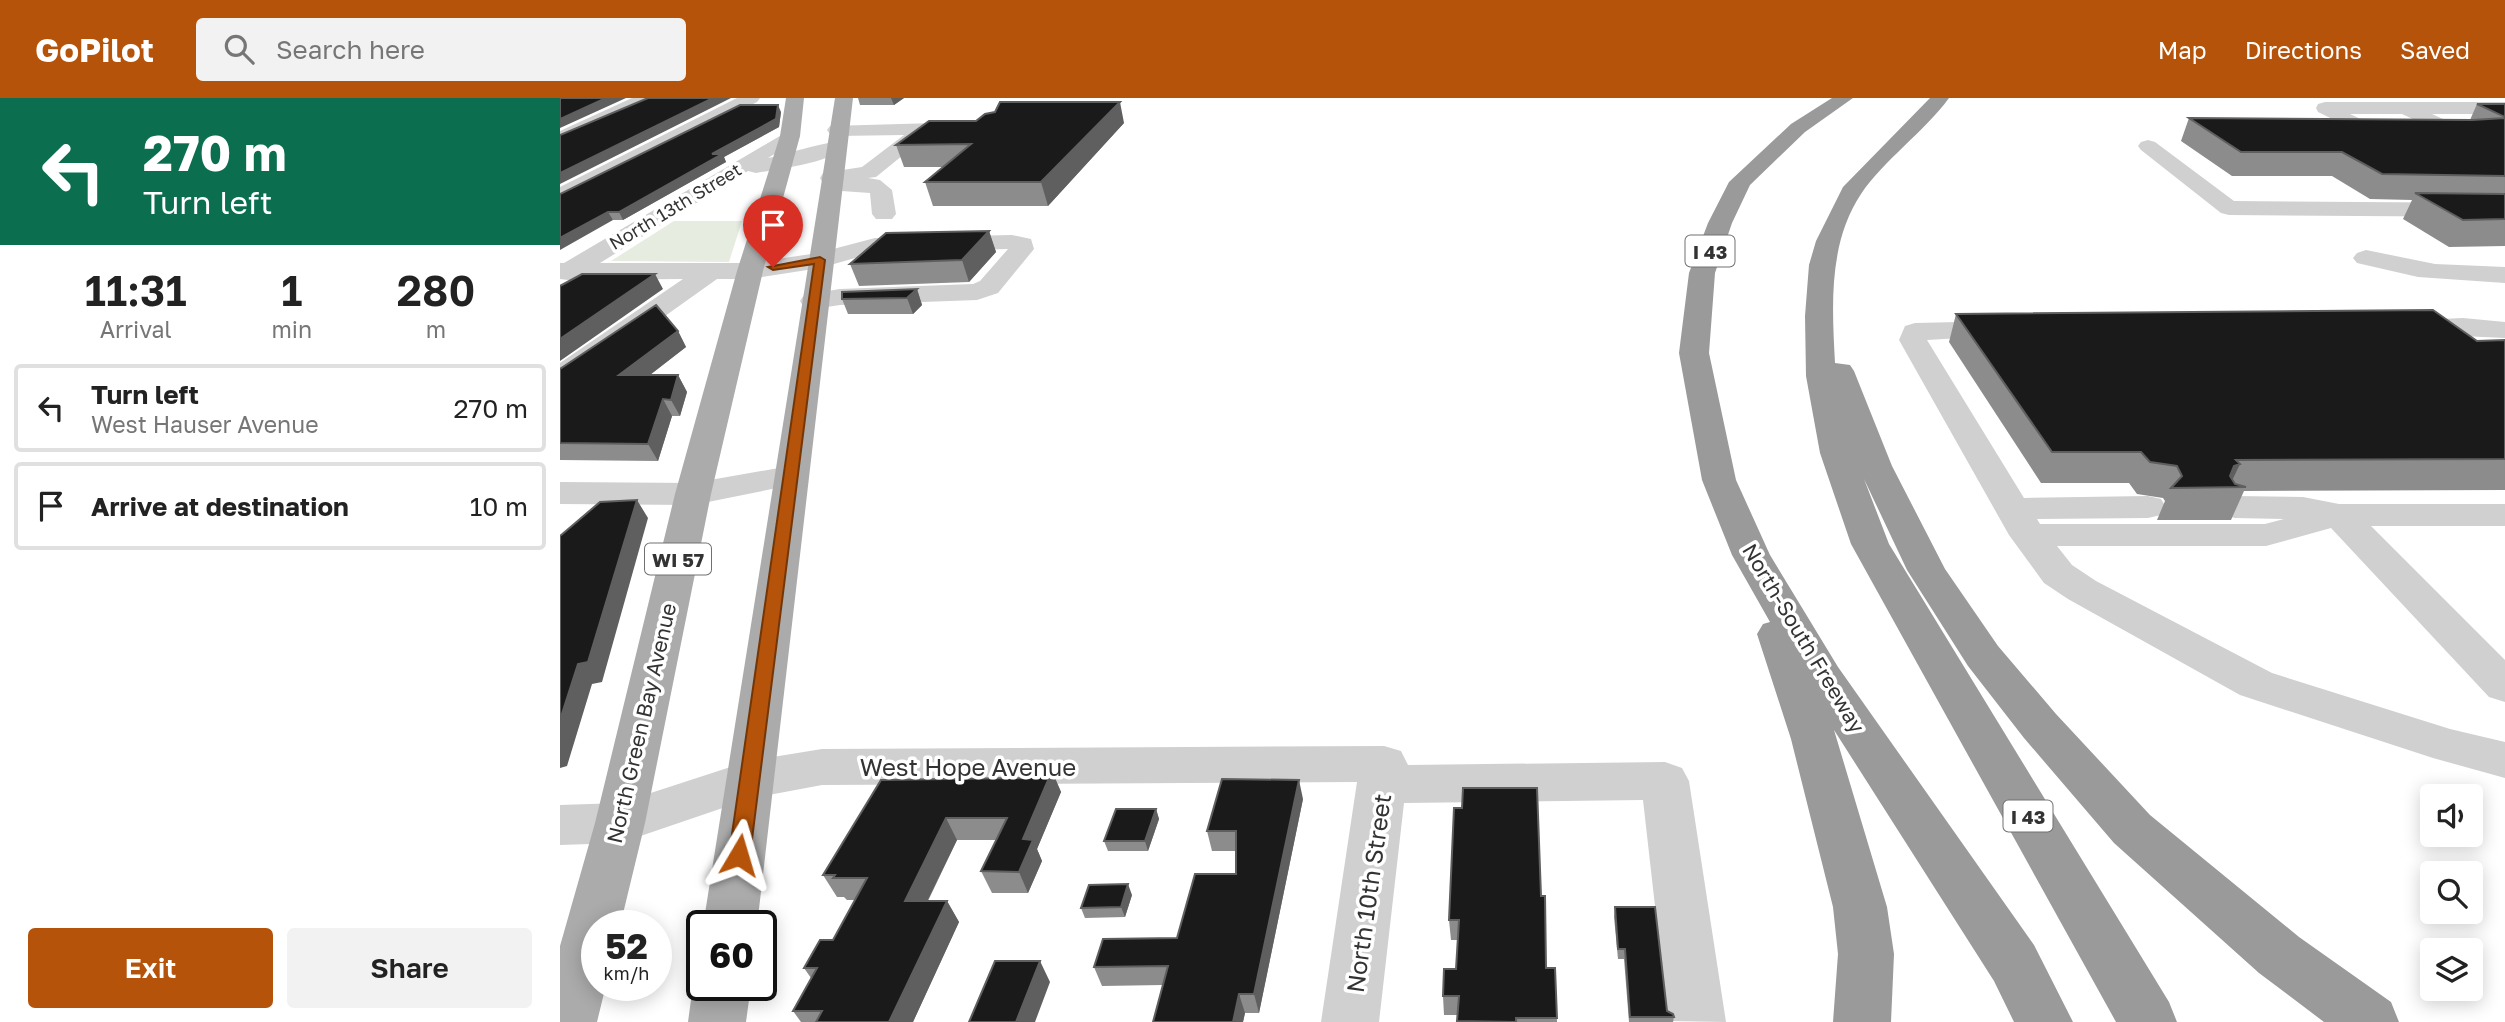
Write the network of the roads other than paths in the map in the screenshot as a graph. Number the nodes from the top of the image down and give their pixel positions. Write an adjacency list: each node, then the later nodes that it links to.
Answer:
1 (647, 98): 10 (street)
2 (751, 98): 14 (street)
3 (795, 98): 13 (main road, North Green Bay Avenue / WI 57)
4 (1844, 98): 37 (highway, North-South Freeway / I 43)
5 (1940, 98): 24 (highway, I 43)
6 (2405, 108): 6 (street); 7 (street)
7 (2504, 108)
8 (926, 128): 9 (street); 12 (street); 12 (street)
9 (992, 128)
10 (560, 138)
11 (2148, 146): 15 (street)
12 (835, 148): 13 (street, North 13th Street); 16 (street); 18 (main road)
13 (786, 149): 20 (main road, North Green Bay Avenue / WI 57); 21 (street, North 13th Street)
14 (560, 196)
15 (2505, 210)
16 (884, 214)
17 (2366, 258): 22 (street)
18 (820, 260): 20 (street); 23 (main road); 23 (street)
19 (711, 271): 20 (street); 21 (street); 28 (street)
20 (750, 271): 31 (main road, North Green Bay Avenue / WI 57)
21 (563, 273)
22 (2505, 275)
23 (814, 302): 29 (main road)
24 (1819, 316): 46 (highway, I 43); 53 (highway)
25 (2379, 327): 27 (street)
26 (2031, 329): 36 (street)
27 (2505, 330)
28 (560, 377)
29 (790, 476): 31 (street); 41 (main road)
30 (560, 493): 31 (street)
31 (693, 494): 42 (main road, North Green Bay Avenue / WI 57)
32 (2235, 507): 34 (street)
33 (2148, 508): 36 (street)
34 (2339, 515): 35 (street); 36 (street); 38 (street)
35 (2505, 515)
36 (2020, 522): 39 (street)
37 (1751, 555): 51 (highway); 52 (highway, North-South Freeway / I 43)
38 (2505, 686)
39 (2505, 760)
40 (1383, 774): 41 (street, West Hope Avenue); 47 (street, West Hope Avenue); 50 (street, North 10th Street)
41 (749, 780): 42 (street, West Hope Avenue); 44 (main road)
42 (620, 823): 43 (street, West Hope Avenue); 48 (main road, North Green Bay Avenue / WI 57)
43 (560, 825)
44 (732, 910)
45 (720, 1001): 49 (main road)
46 (2144, 1015)
47 (1698, 1021)
48 (568, 1022)
49 (717, 1022)
50 (1350, 1022)
51 (1862, 1022)
52 (2044, 1022)
53 (2370, 1022)

